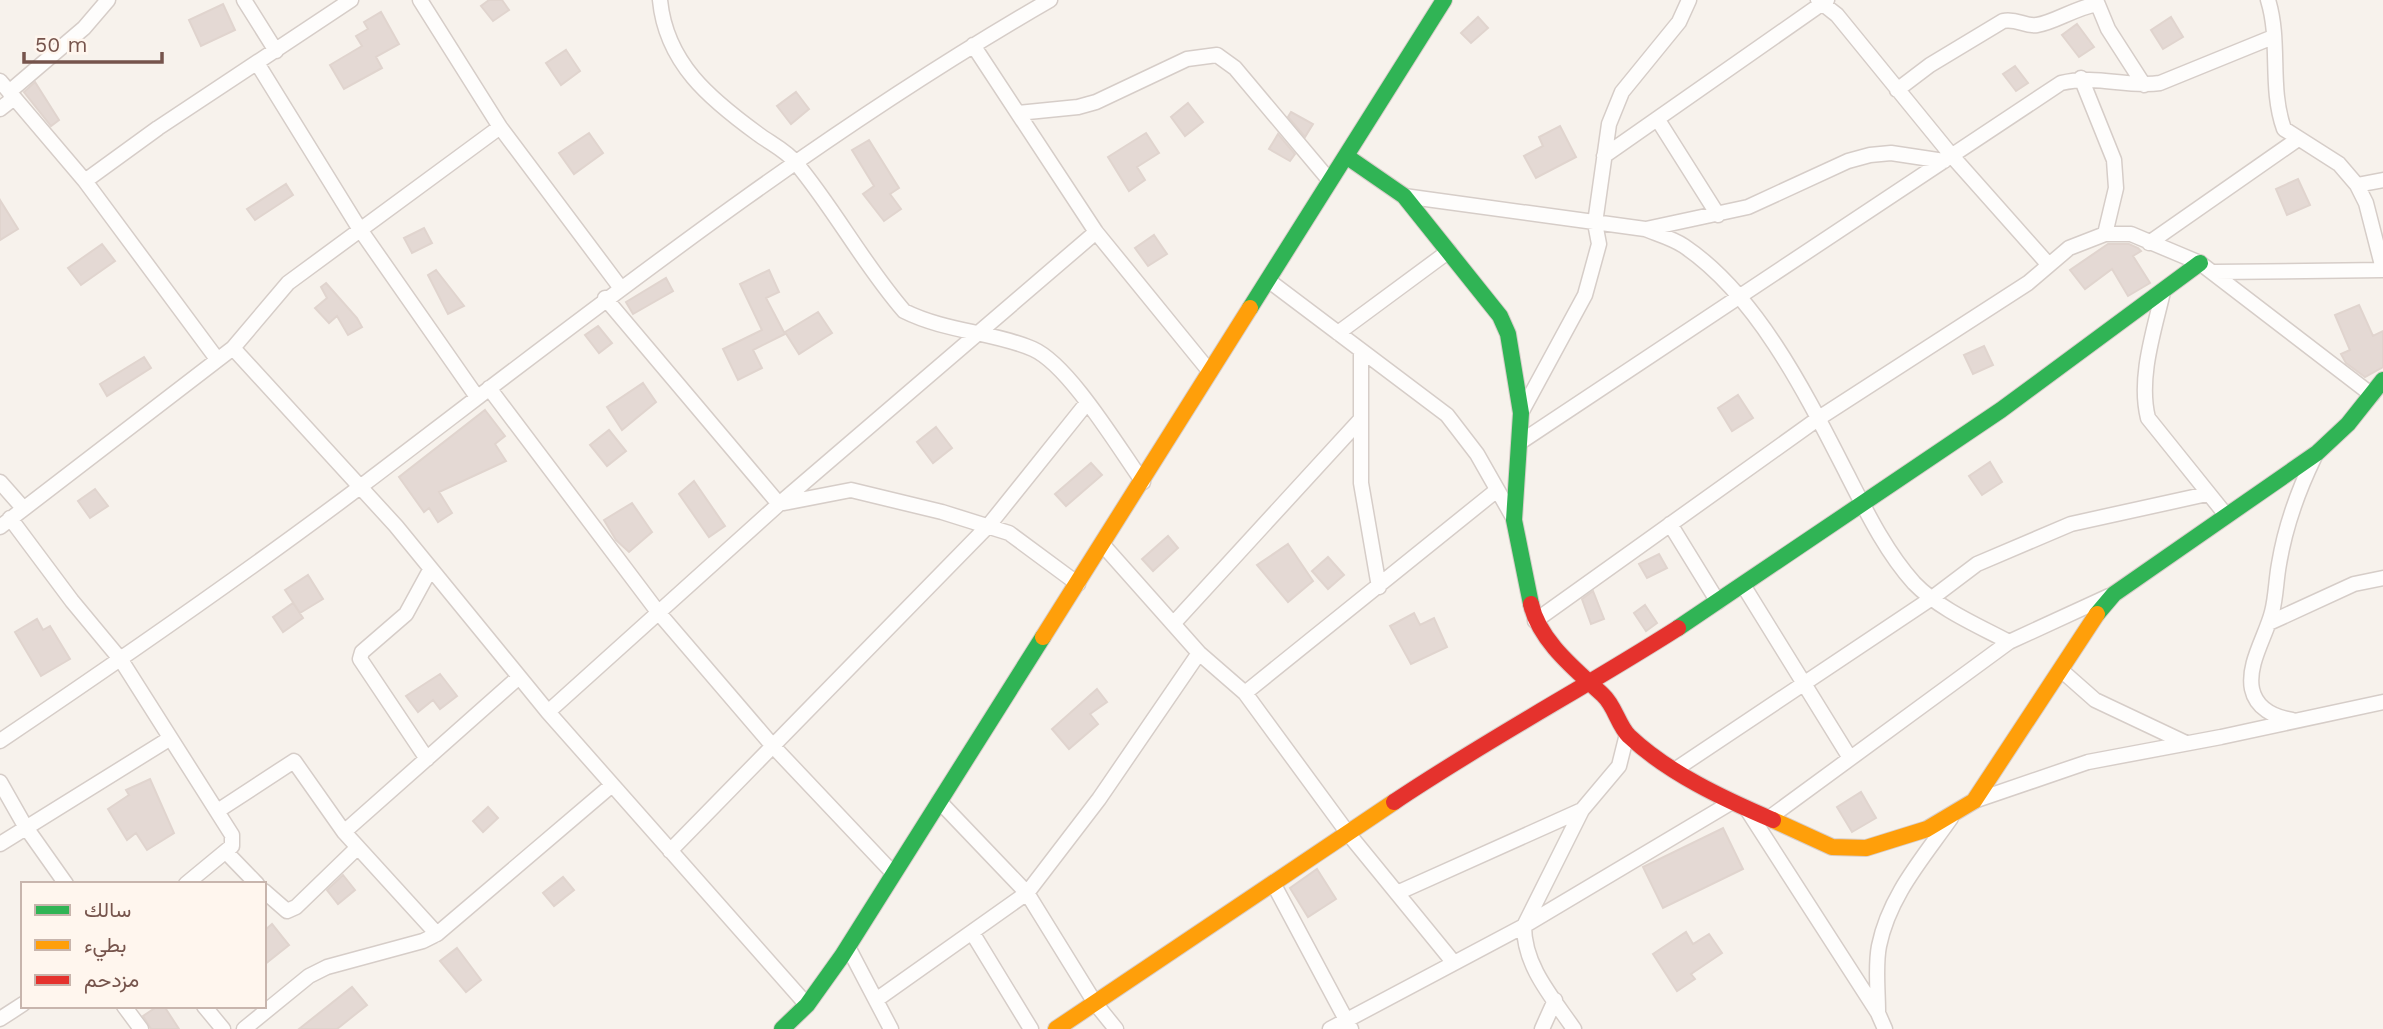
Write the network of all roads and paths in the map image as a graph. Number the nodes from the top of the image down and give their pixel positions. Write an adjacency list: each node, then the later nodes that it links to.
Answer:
1 (108, 0): 18 (street)
2 (244, 0): 14 (street)
3 (351, 0): 14 (street)
4 (419, 0): 23 (street)
5 (660, 0): 28 (street)
6 (1050, 0): 13 (street)
7 (1444, 0): 25 (street)
8 (1689, 0): 26 (street)
9 (2268, 0): 12 (street)
10 (1823, 1): 19 (street); 22 (street)
11 (2096, 2): 17 (street); 19 (street)
12 (2273, 37): 17 (street); 24 (street)
13 (973, 45): 21 (street); 28 (street)
14 (276, 51): 15 (street)
15 (257, 63): 30 (street); 36 (street)
16 (2081, 78): 17 (street); 27 (street); 39 (street)
17 (2144, 85)
18 (8, 90): 20 (street); 30 (street)
19 (1897, 90): 27 (street)
20 (0, 109)
21 (1018, 113): 31 (street); 38 (street)
22 (1658, 120): 26 (street); 34 (street)
23 (500, 127): 36 (street); 47 (street)
24 (2298, 139): 32 (street); 40 (street)
25 (1346, 156): 31 (street); 33 (street)
26 (1604, 156): 35 (street)
27 (1948, 158): 34 (street); 43 (street); 50 (street)
28 (794, 160): 47 (street); 52 (street)
29 (2383, 180): 32 (street)
30 (85, 181): 55 (street)
31 (1330, 181): 46 (street)
32 (2357, 186): 44 (street)
33 (1404, 196): 35 (street); 41 (street)
34 (1718, 215): 37 (street)
35 (1595, 223): 37 (street); 61 (street)
36 (359, 228): 53 (street); 58 (street)
37 (1645, 229): 50 (street)
38 (1096, 232): 52 (street); 56 (street)
39 (2105, 234): 40 (street); 43 (street)
40 (2149, 243): 42 (street)
41 (1449, 251): 51 (street); 61 (street)
42 (2200, 263): 45 (street); 48 (street)
43 (2048, 264): 62 (street)
44 (2383, 269): 45 (street)
45 (2215, 272): 59 (street)
46 (1268, 280): 51 (street); 56 (street)
47 (620, 287): 49 (street)
48 (2163, 292): 70 (street); 72 (street)
49 (605, 298): 58 (street); 71 (street)
50 (1738, 298): 62 (street); 64 (street)
51 (1338, 333): 54 (street)
52 (978, 335): 60 (street); 71 (street)
53 (233, 348): 55 (street); 68 (street)
54 (1361, 351): 63 (street); 69 (street)
55 (217, 359): 73 (street)
56 (1210, 372): 67 (street)
57 (2383, 380): 59 (street)
58 (483, 393): 68 (street); 88 (street)
59 (2372, 395): 65 (street)
60 (1086, 404): 67 (street); 78 (street)
61 (1521, 413): 64 (street)
62 (1819, 418): 72 (street); 77 (street)
63 (1361, 419): 84 (street); 91 (street)
64 (1519, 443): 75 (street)
65 (2317, 453): 74 (street); 90 (street)
66 (0, 482): 73 (street)
67 (1143, 482): 79 (street)
68 (361, 486): 80 (street); 94 (street)
69 (1497, 490): 75 (street); 84 (street)
70 (2207, 494): 74 (street); 86 (street)
71 (779, 504): 78 (street); 88 (street)
72 (1863, 504): 83 (street); 86 (street)
73 (23, 508): 76 (street)
74 (2226, 514): 85 (street)
75 (1514, 520): 89 (street)
76 (5, 522): 94 (street)
77 (1670, 524): 87 (street); 89 (street)
78 (989, 526): 82 (street); 107 (street)
79 (1103, 545): 82 (street); 91 (street)
80 (430, 570): 96 (street); 109 (street)
81 (2383, 578): 90 (street)
82 (1078, 584): 113 (street)
83 (1743, 585): 87 (street); 97 (street)
84 (1379, 587): 99 (street)
85 (2114, 594): 92 (street); 95 (street)
86 (1933, 598): 92 (street); 97 (street)
87 (1718, 602): 98 (street)
88 (659, 612): 101 (street); 107 (street)
89 (1535, 621): 98 (street)
90 (2269, 623): 102 (street)
91 (1173, 624): 93 (street)
92 (2009, 642): 108 (street)
93 (1199, 653): 99 (street); 133 (street)
94 (121, 660): 104 (street); 105 (street)
95 (2061, 670): 106 (street); 114 (street)
96 (519, 677): 101 (street); 109 (street)
97 (1805, 683): 108 (street); 110 (street)
98 (1591, 684): 103 (street); 122 (street)
99 (1245, 693): 122 (street)
100 (2383, 702): 102 (street)
101 (548, 712): 112 (street)
102 (2296, 720): 106 (street)
103 (1627, 734): 110 (street); 117 (street)
104 (169, 738): 116 (street); 120 (street)
105 (0, 741)
106 (2186, 744): 114 (street)
107 (772, 745): 125 (street); 127 (street)
108 (1850, 758): 119 (street)
109 (427, 759): 121 (street)
110 (1676, 769): 115 (street)
111 (0, 782): 120 (street)
112 (612, 785): 125 (street); 136 (street)
113 (939, 801): 127 (street); 133 (street)
114 (1974, 801): 118 (street)
115 (1738, 805): 119 (street); 135 (street); 147 (street)
116 (219, 810): 121 (street); 126 (street)
117 (1582, 810): 134 (street); 135 (street)
118 (1954, 813): 119 (street); 147 (street)
119 (1769, 818)
120 (24, 826): 123 (street); 128 (street)
121 (344, 832): 124 (street)
122 (1347, 832): 131 (street); 134 (street)
123 (0, 844)
124 (357, 848): 132 (street); 136 (street)
125 (670, 851): 144 (street)
126 (226, 852): 129 (street); 130 (street)
127 (893, 873): 138 (street)
128 (65, 882)
129 (188, 882)
130 (255, 882)
131 (1273, 883): 142 (street); 149 (street)
132 (266, 893)
133 (1027, 893): 137 (street); 142 (street)
134 (1396, 893): 139 (street)
135 (1524, 926): 139 (street); 141 (street)
136 (437, 934): 152 (street)
137 (973, 934): 140 (street); 155 (street)
138 (848, 947): 140 (street); 144 (street)
139 (1454, 963): 149 (street)
140 (876, 1000): 154 (street)
141 (1555, 1000): 159 (street); 160 (street)
142 (1095, 1003): 156 (street); 157 (street)
143 (21, 1005): 148 (street)
144 (807, 1005): 153 (street)
145 (125, 1008): 150 (street)
146 (206, 1008): 151 (street)
147 (1878, 1013): 161 (street)
148 (0, 1020)
149 (1348, 1025): 158 (street)
150 (141, 1029)
151 (223, 1029)
152 (244, 1029)
153 (782, 1029)
154 (891, 1029)
155 (1031, 1029)
156 (1056, 1029)
157 (1116, 1029)
158 (1330, 1029)
159 (1542, 1029)
160 (1574, 1029)
161 (1885, 1029)

